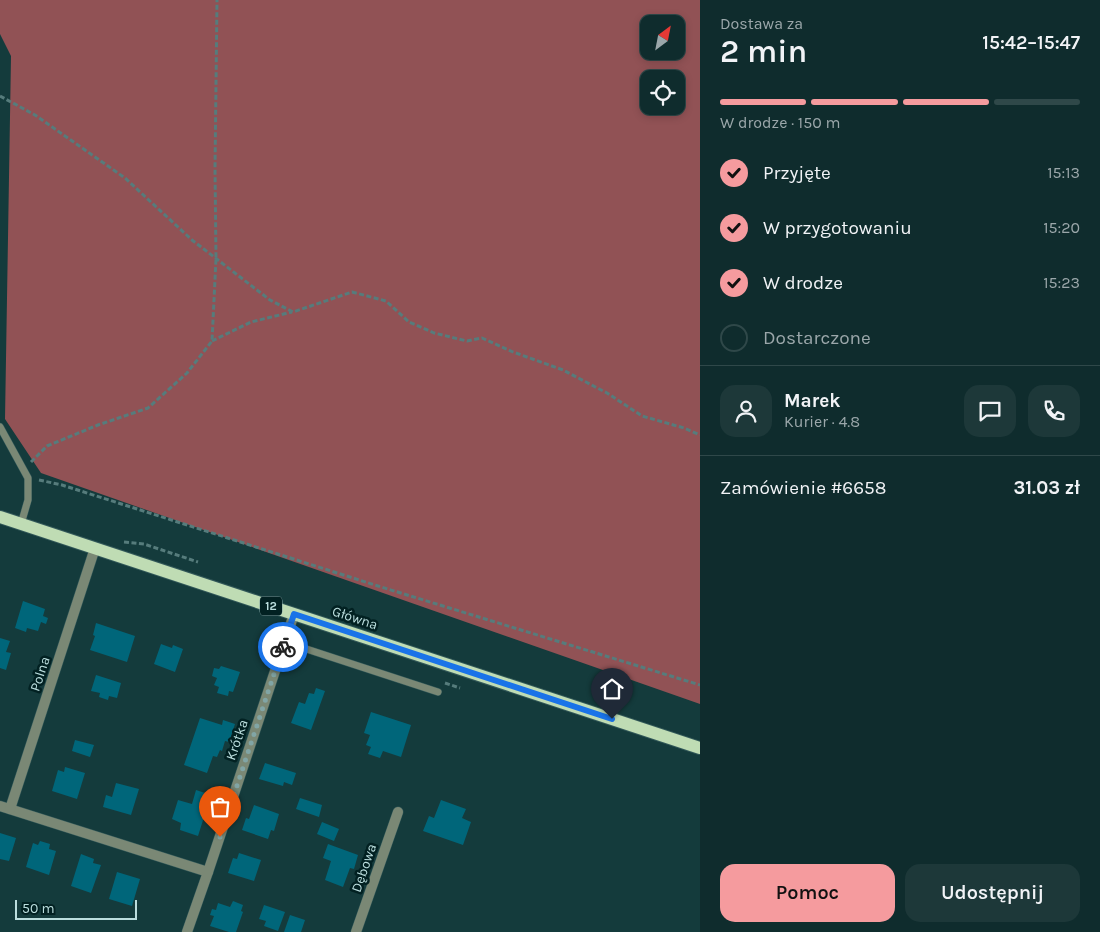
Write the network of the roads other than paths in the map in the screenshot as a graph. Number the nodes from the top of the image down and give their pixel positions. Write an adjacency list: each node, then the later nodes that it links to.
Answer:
1 (0, 427): 3 (lane)
2 (0, 517): 3 (main road, Główna / 12)
3 (21, 524): 4 (main road, Główna / 12)
4 (95, 548): 5 (main road, Główna / 12); 9 (street, Polna)
5 (294, 614): 6 (street, Krótka); 8 (main road, Główna / 12)
6 (285, 642): 7 (lane); 11 (street, Krótka)
7 (438, 692)
8 (700, 748)
9 (5, 808): 11 (street, Polna)
10 (398, 812): 13 (street, Dębowa)
11 (208, 872): 12 (street, Krótka)
12 (187, 932)
13 (356, 932)

